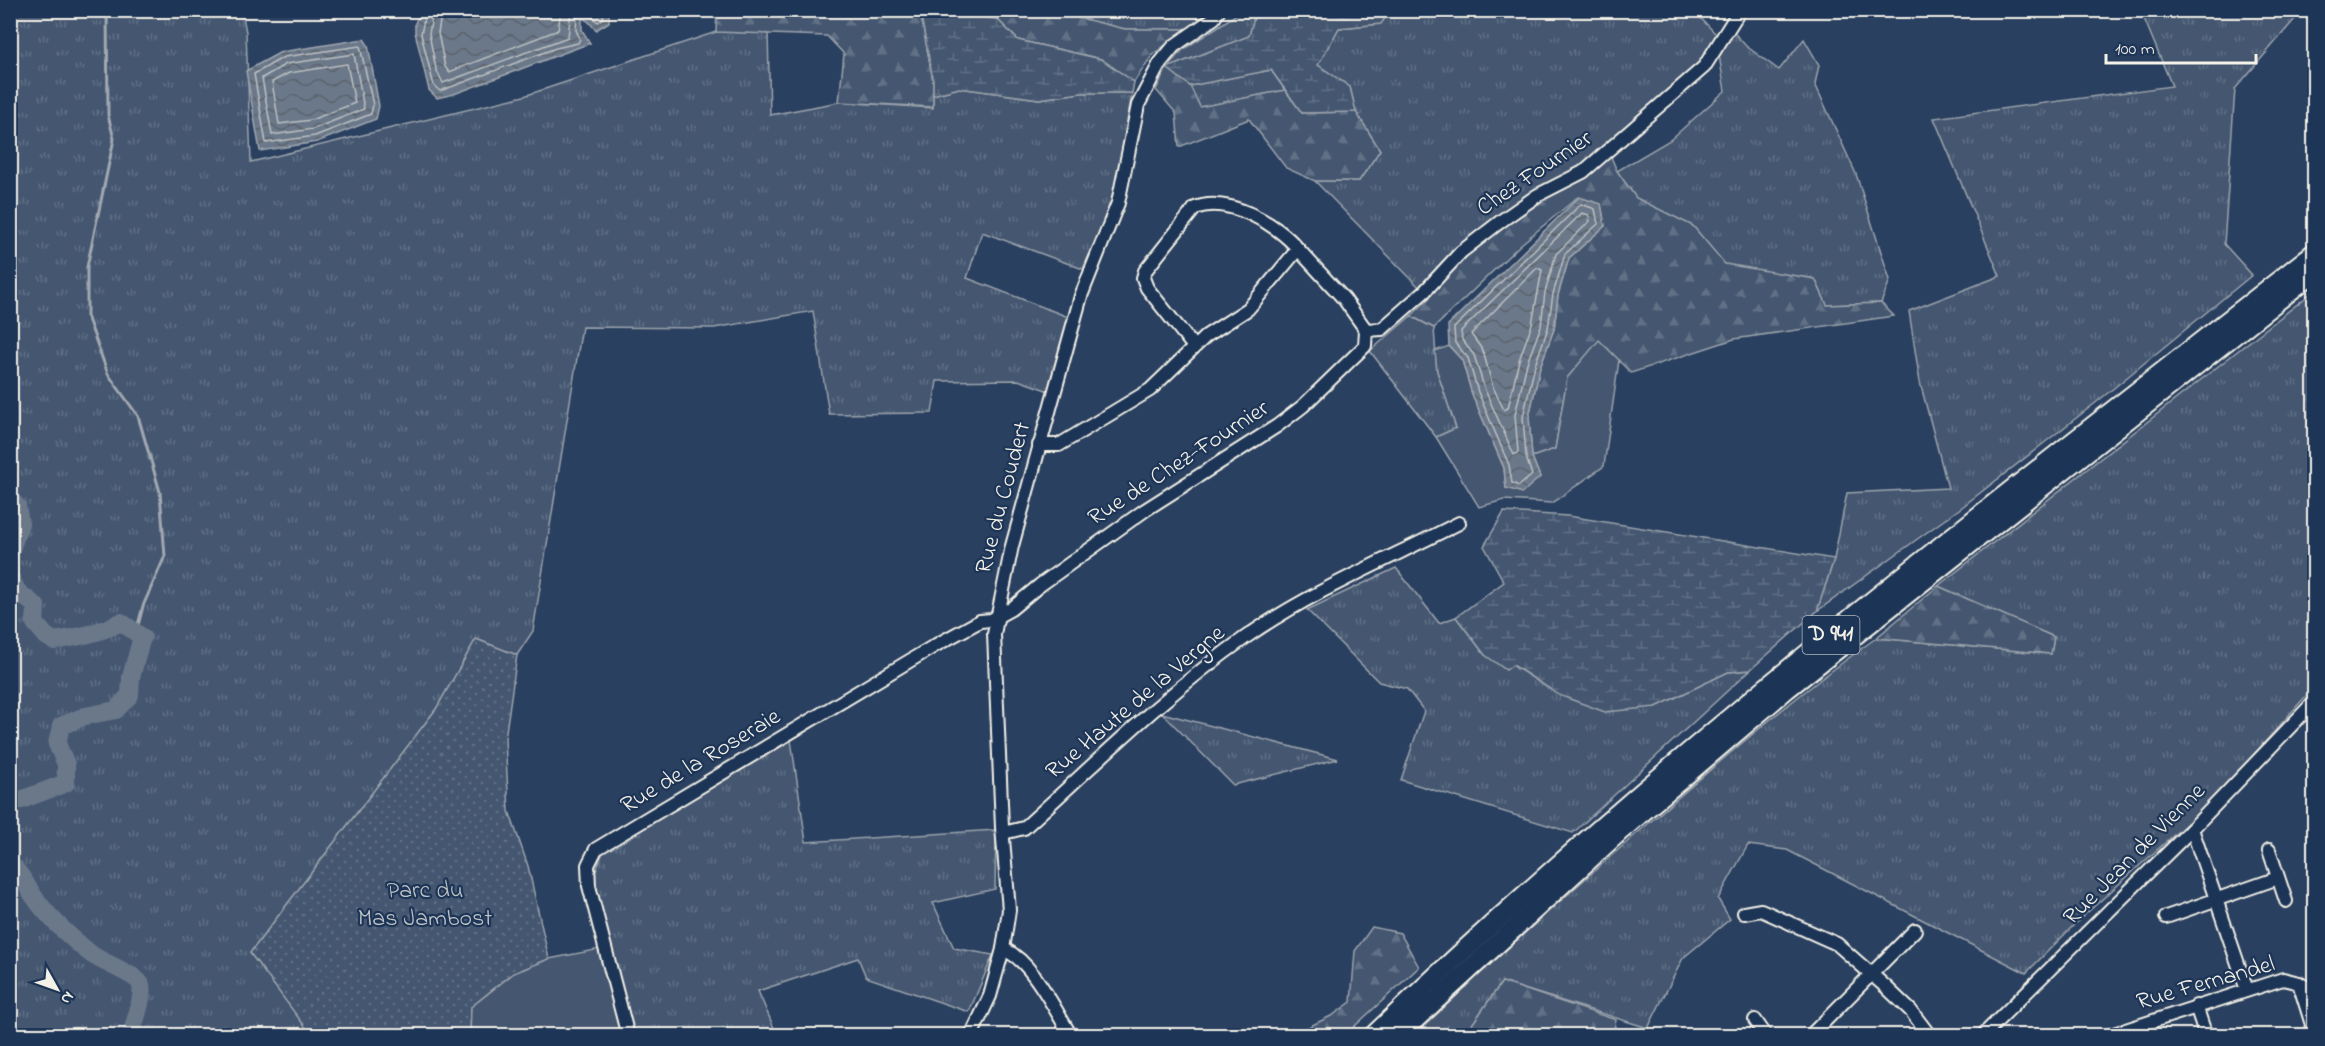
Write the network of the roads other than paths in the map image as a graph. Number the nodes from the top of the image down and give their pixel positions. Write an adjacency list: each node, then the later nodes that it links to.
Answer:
1 (1220, 10): 8 (street, Rue du Coudert)
2 (1740, 10): 6 (street, Chez Fournier)
3 (1298, 249): 6 (street); 7 (street); 7 (street)
4 (2314, 253): 32 (highway, D 941)
5 (2314, 272): 33 (highway, D 941)
6 (1366, 330): 10 (street, Rue de Chez-Fournier)
7 (1194, 347): 8 (street)
8 (1040, 445): 10 (street, Rue du Coudert)
9 (1459, 523): 13 (street, Rue Haute de la Vergne)
10 (996, 617): 13 (street, Rue du Coudert); 29 (street, Rue de la Roseraie)
11 (2314, 702): 12 (street, Rue Jean de Vienne)
12 (2192, 829): 16 (street); 37 (street, Rue Jean de Vienne)
13 (1003, 833): 21 (street, Rue du Coudert)
14 (2269, 850): 15 (street)
15 (2278, 878): 16 (street); 17 (street)
16 (2216, 900): 19 (street); 24 (street)
17 (2286, 901)
18 (1744, 913): 22 (street)
19 (2166, 917)
20 (1915, 930): 22 (street)
21 (1003, 949): 30 (street, Rue du Coudert); 31 (street)
22 (1870, 975): 35 (street); 36 (street)
23 (2299, 983): 24 (street, Rue Fernandel); 25 (street, Rue Fernandel); 28 (street)
24 (2247, 990): 26 (street, Rue Fernandel)
25 (2314, 992)
26 (2196, 1006): 38 (street, Rue Fernandel); 39 (street)
27 (1755, 1020): 34 (street)
28 (2314, 1032)
29 (628, 1035)
30 (971, 1035)
31 (1071, 1035)
32 (1373, 1035)
33 (1396, 1035)
34 (1766, 1035)
35 (1810, 1035)
36 (1930, 1035)
37 (1982, 1035)
38 (2107, 1035)
39 (2206, 1035)

